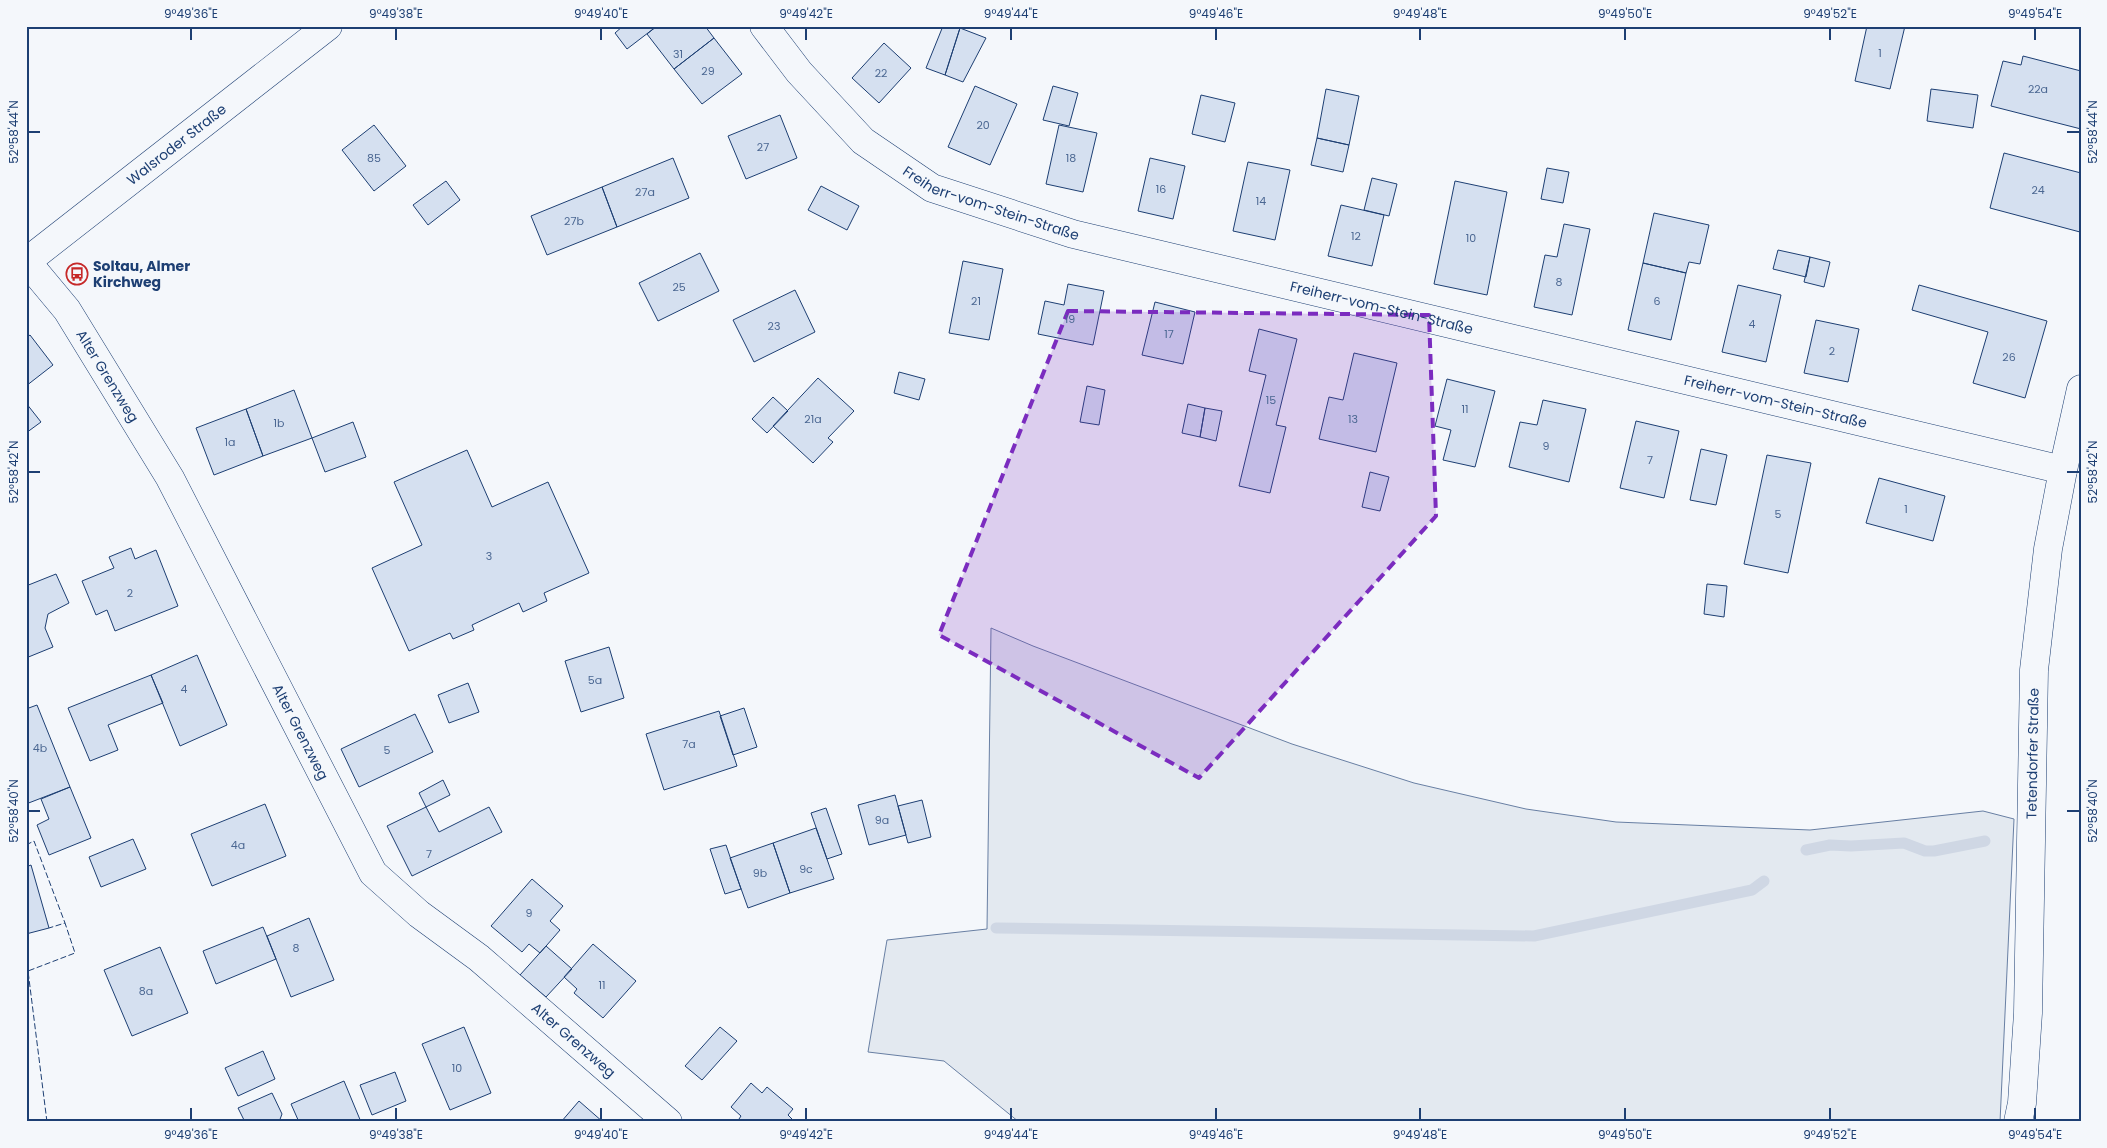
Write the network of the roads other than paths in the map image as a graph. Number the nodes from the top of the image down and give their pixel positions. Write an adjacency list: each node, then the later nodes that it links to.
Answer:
1 (328, 26): 3 (street, Walsroder Straße)
2 (764, 26): 5 (street, Freiherr-vom-Stein-Straße)
3 (27, 262): 6 (street, Alter Grenzweg)
4 (2081, 389): 5 (street, Tetendorfer Straße)
5 (2063, 470): 7 (street, Tetendorfer Straße)
6 (668, 1122)
7 (2018, 1122)

